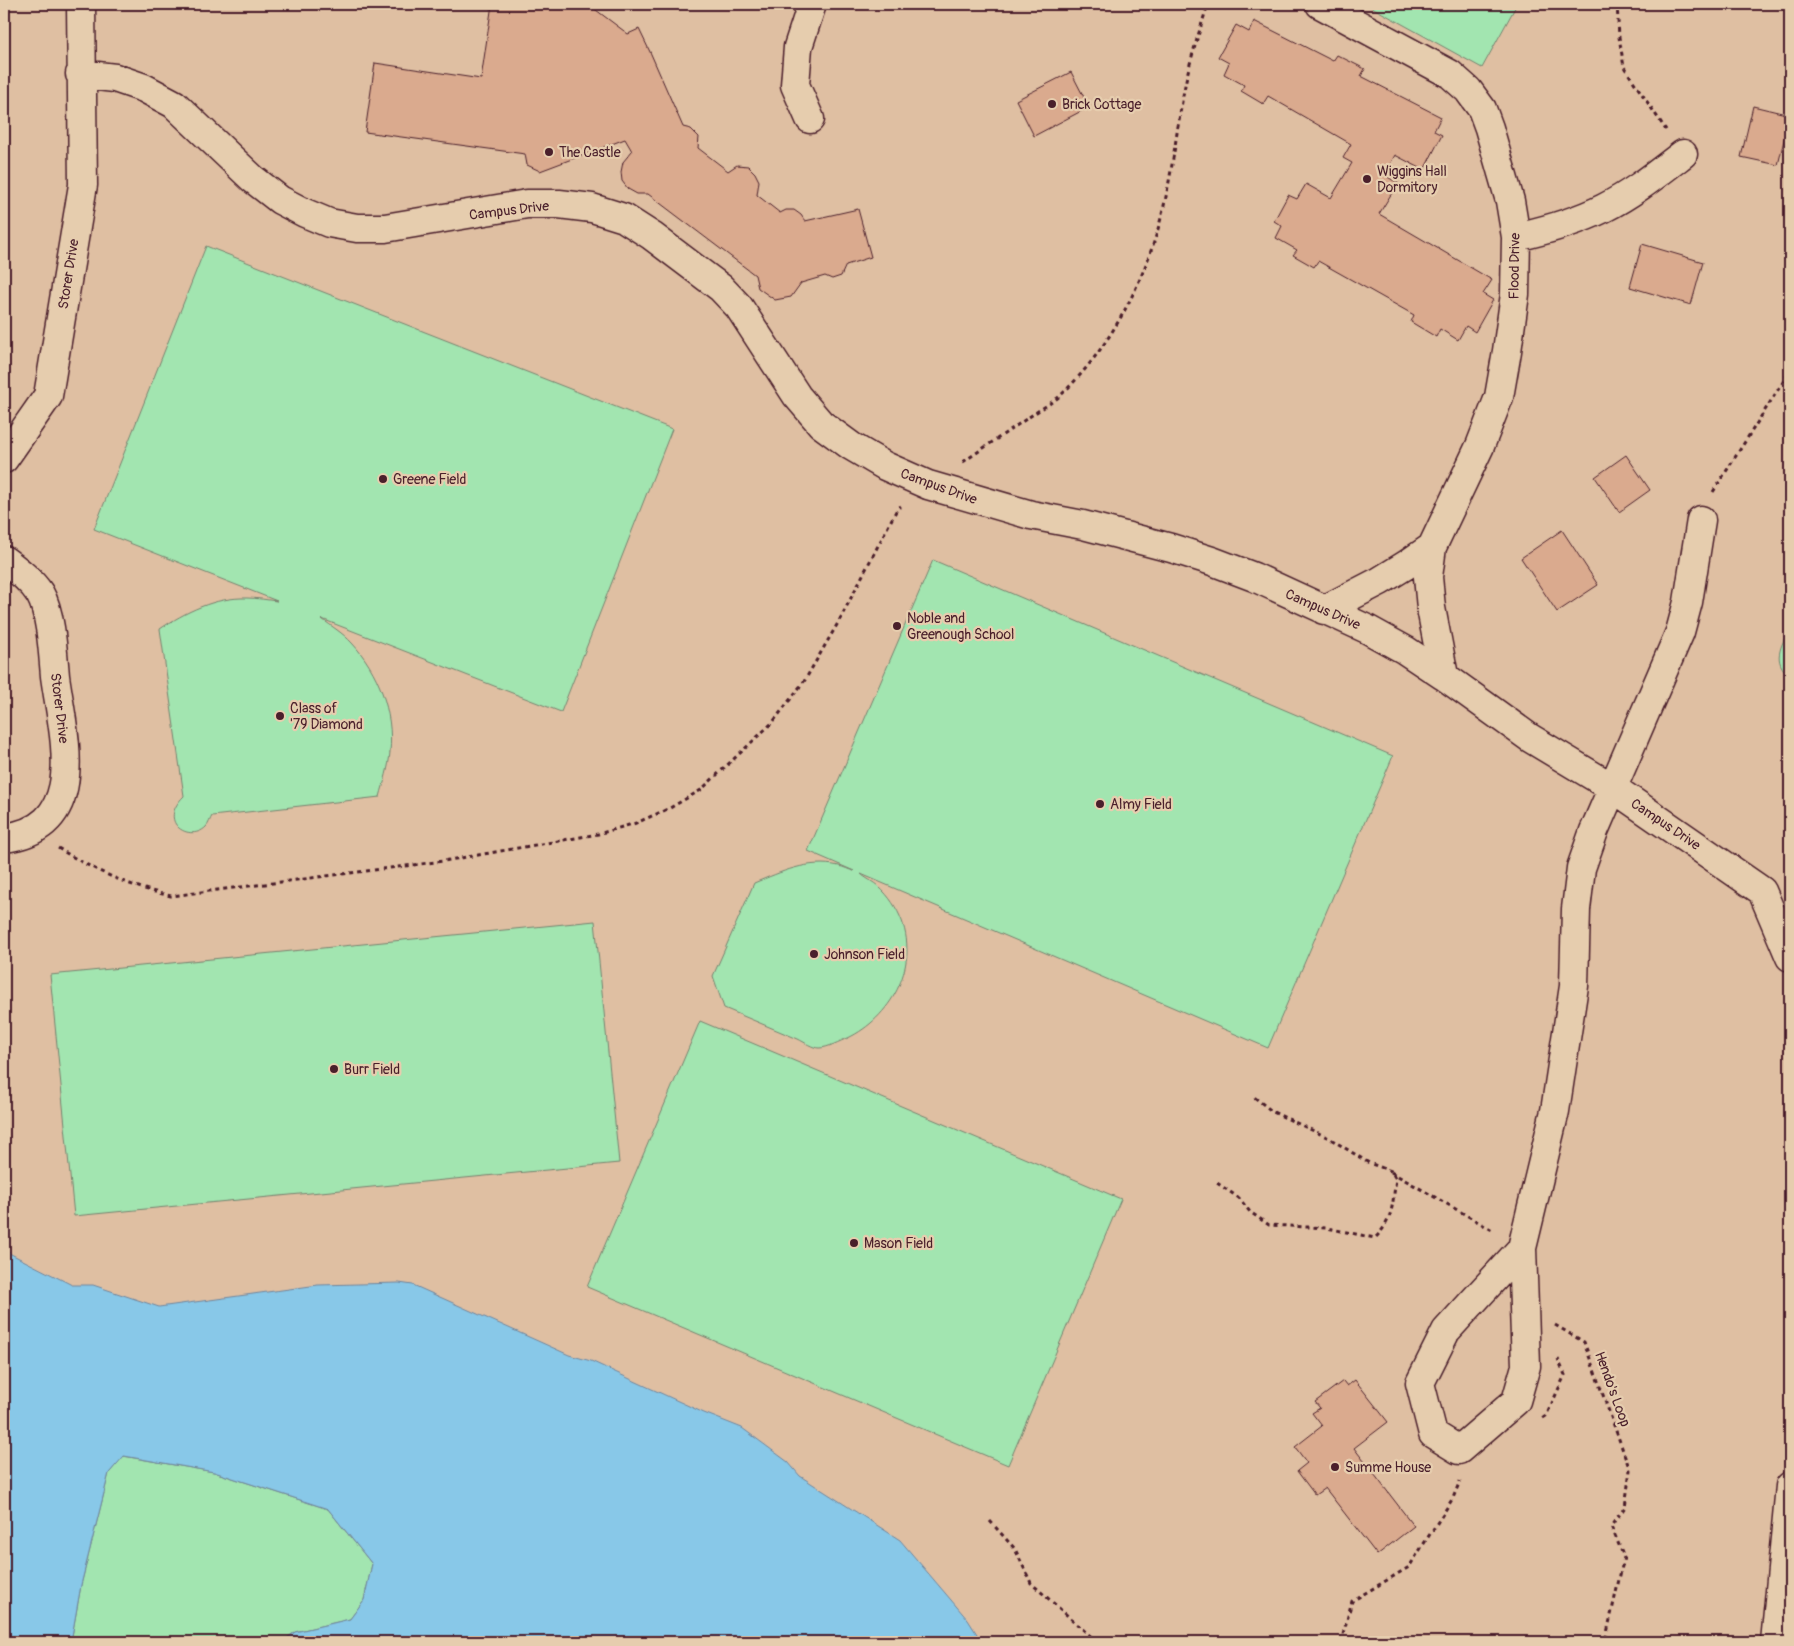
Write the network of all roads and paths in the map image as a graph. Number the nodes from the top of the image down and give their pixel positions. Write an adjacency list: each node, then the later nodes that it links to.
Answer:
1 (81, 4): 6 (lane)
2 (812, 4): 7 (lane)
3 (1208, 4): 12 (path)
4 (1320, 4): 9 (lane, Flood Drive)
5 (1617, 4): 8 (path)
6 (80, 74): 11 (lane, Storer Drive); 12 (lane, Campus Drive)
7 (810, 119)
8 (1682, 154): 9 (lane)
9 (1516, 237): 14 (lane, Flood Drive)
10 (1790, 371): 13 (path)
11 (4, 459)
12 (928, 486): 16 (lane, Campus Drive); 20 (path)
13 (1701, 520): 18 (lane)
14 (1432, 547): 16 (lane); 17 (lane, Flood Drive)
15 (4, 560): 19 (lane, Storer Drive)
16 (1324, 610): 17 (lane, Campus Drive)
17 (1444, 676): 18 (lane, Campus Drive)
18 (1613, 788): 21 (lane, Campus Drive); 25 (lane)
19 (4, 838)
20 (56, 846)
21 (1790, 957)
22 (1254, 1097): 23 (path)
23 (1391, 1171): 24 (path); 25 (path)
24 (1217, 1183)
25 (1522, 1248): 25 (lane)
26 (1550, 1322): 34 (path, Hendo's Loop)
27 (1554, 1350): 28 (path)
28 (1538, 1420)
29 (1462, 1475): 33 (path)
30 (1790, 1486): 35 (lane)
31 (990, 1521): 32 (path)
32 (1097, 1642)
33 (1341, 1642)
34 (1605, 1642)
35 (1776, 1642)

